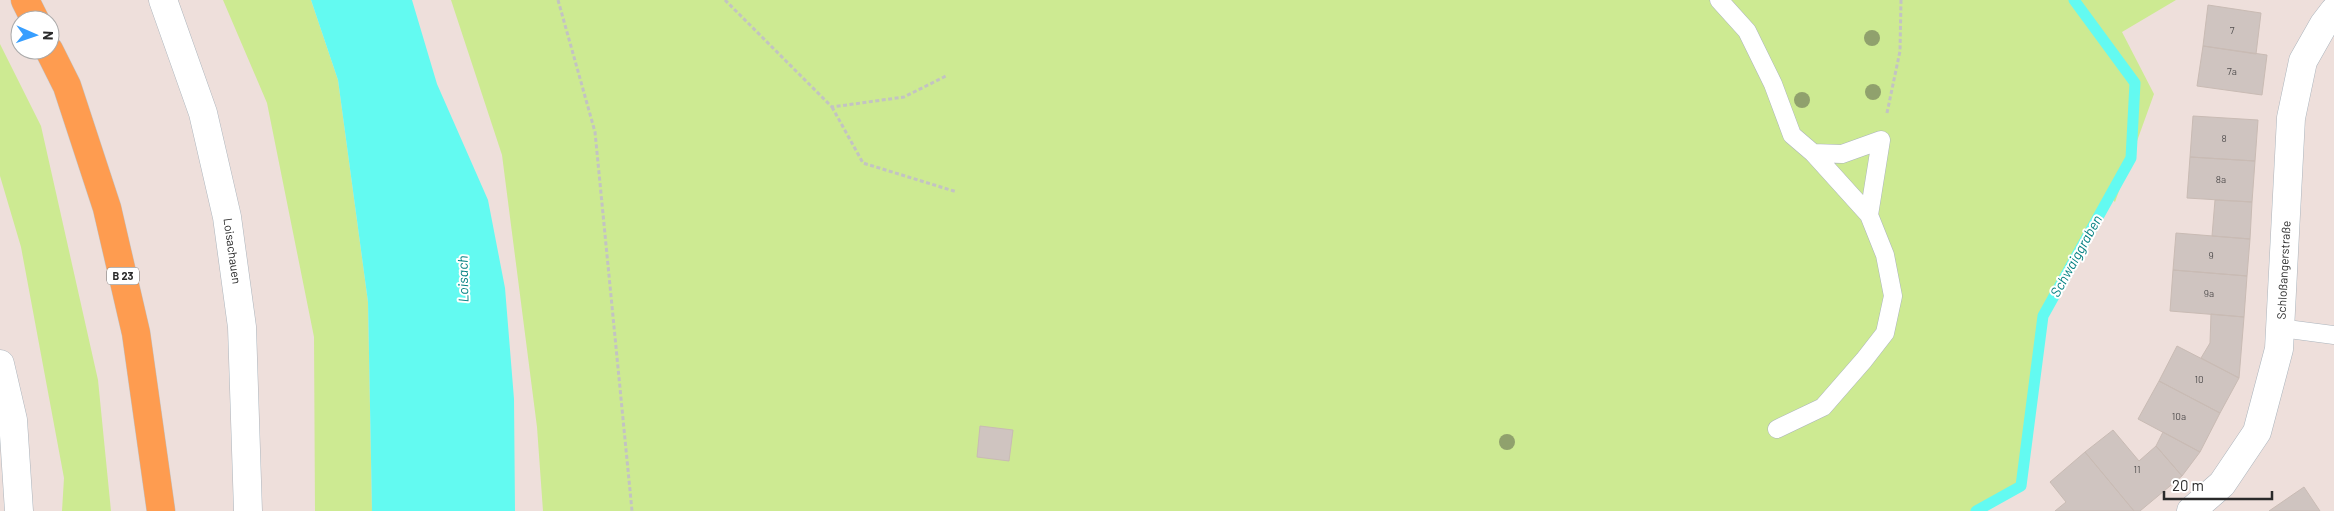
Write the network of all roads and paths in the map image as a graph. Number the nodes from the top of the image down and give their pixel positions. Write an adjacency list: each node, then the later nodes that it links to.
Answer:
1 (163, 0): 20 (street, Loisachauen)
2 (558, 0): 21 (path)
3 (724, 0): 9 (path)
4 (1719, 0): 11 (lane)
5 (1902, 0): 10 (path)
6 (2334, 10): 14 (street, Schloßangerstraße)
7 (54, 60): 19 (main road, B 23)
8 (946, 76): 9 (path)
9 (832, 107): 12 (path)
10 (1882, 140): 11 (lane); 13 (lane)
11 (1813, 153): 13 (lane)
12 (957, 192)
13 (1869, 215): 17 (lane)
14 (2280, 328): 15 (lane); 22 (street, Schloßangerstraße)
15 (2334, 335)
16 (0, 364): 18 (street)
17 (1777, 429)
18 (19, 511)
19 (161, 511)
20 (248, 511)
21 (632, 511)
22 (2191, 511)

